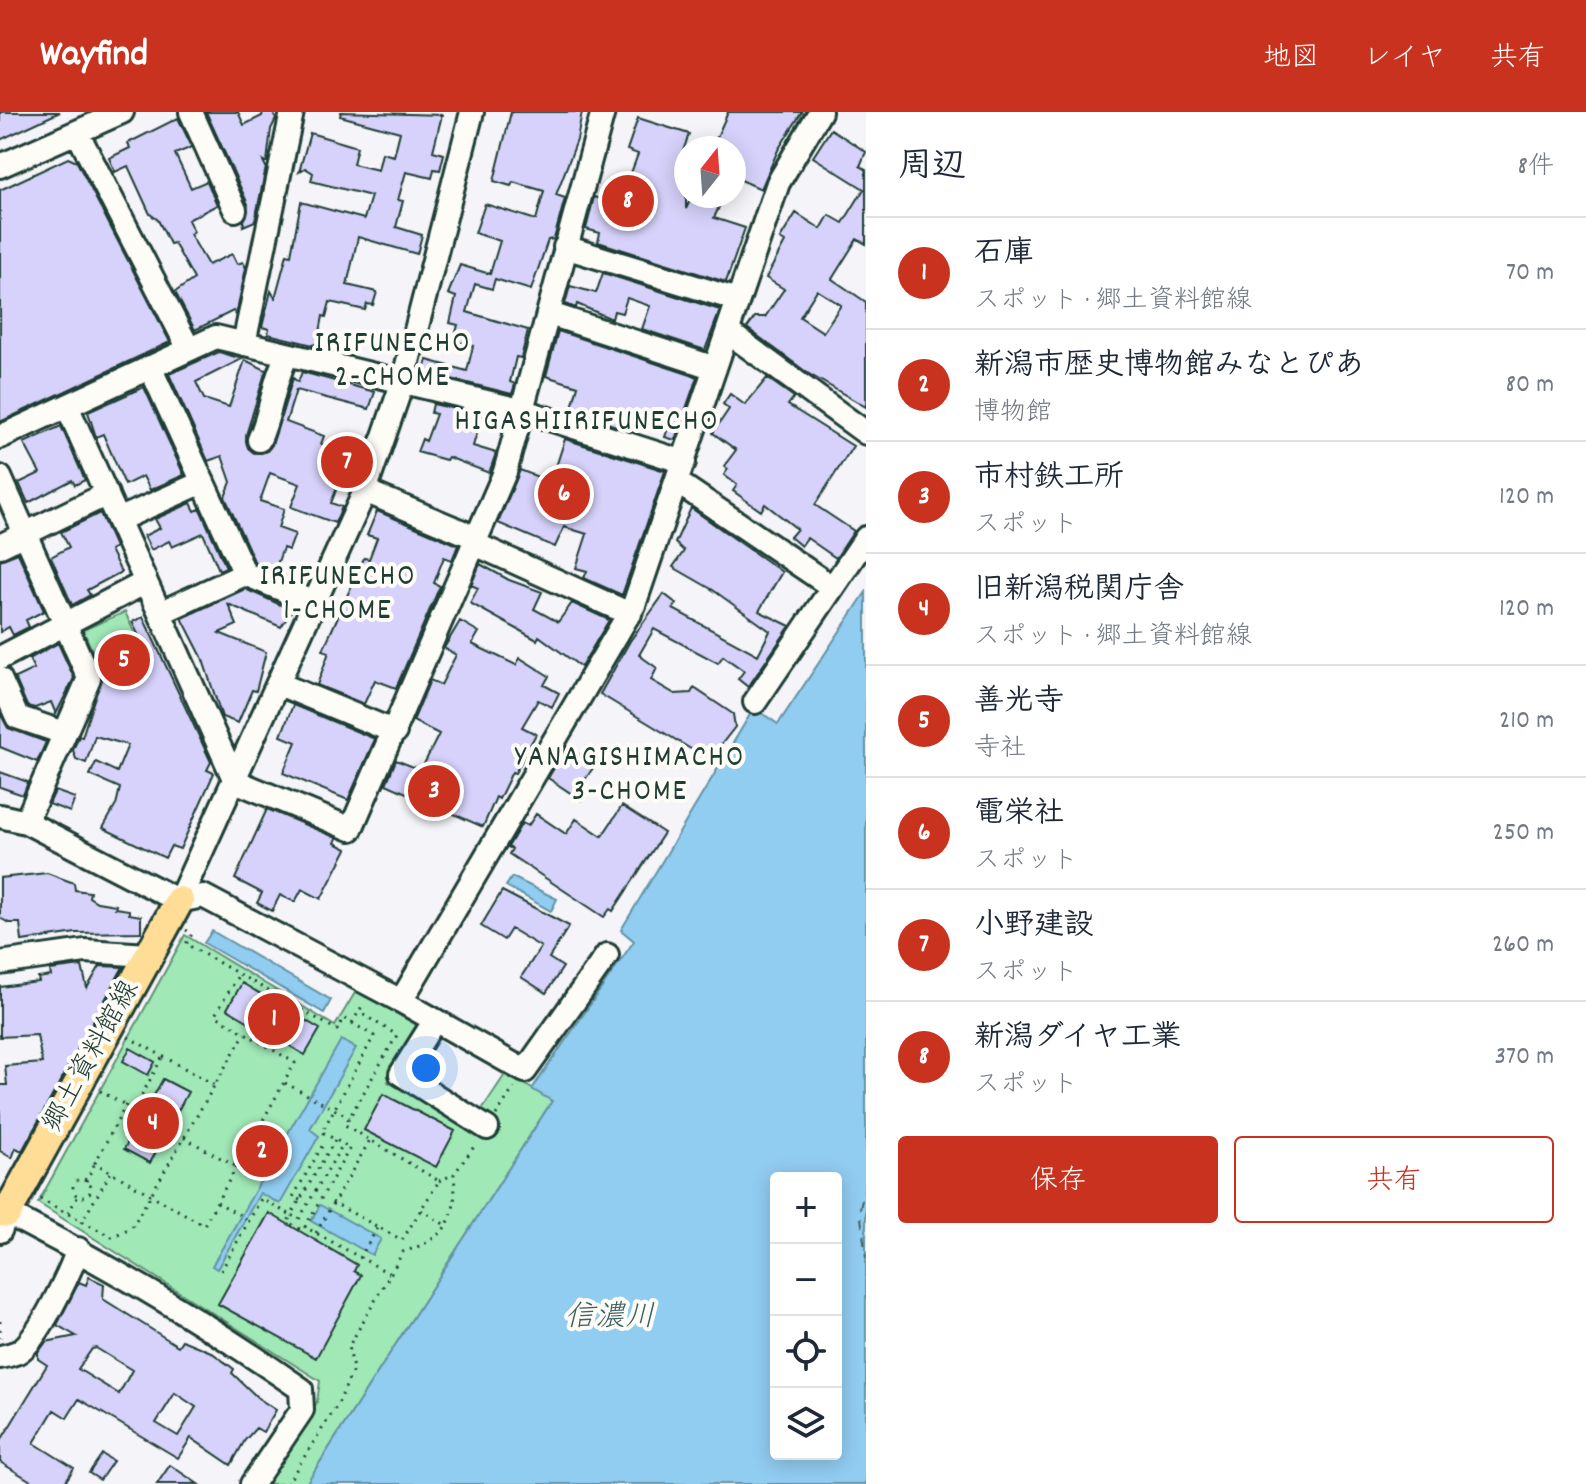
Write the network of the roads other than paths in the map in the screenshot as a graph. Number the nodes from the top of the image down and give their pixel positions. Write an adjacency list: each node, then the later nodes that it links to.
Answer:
1 (122, 112): 7 (street)
2 (191, 112): 9 (street)
3 (292, 112): 14 (street)
4 (472, 112): 19 (street)
5 (603, 112): 10 (street)
6 (820, 112): 11 (street)
7 (77, 132): 8 (street); 15 (street)
8 (0, 166)
9 (235, 210)
10 (565, 247): 11 (street); 12 (street)
11 (738, 300): 13 (street)
12 (550, 314): 18 (street); 21 (street)
13 (728, 332): 18 (street); 22 (street)
14 (244, 344): 15 (street); 16 (street)
15 (189, 349): 17 (street)
16 (287, 356): 19 (street); 24 (street)
17 (150, 367): 20 (street); 27 (street)
18 (715, 368): 25 (street)
19 (403, 381): 21 (street); 28 (street)
20 (67, 406): 23 (street); 29 (street)
21 (524, 411): 25 (street); 33 (street)
22 (866, 433)
23 (0, 437)
24 (259, 440)
25 (680, 472): 37 (street); 40 (street)
26 (0, 477): 31 (street)
27 (203, 482): 30 (street); 35 (street)
28 (365, 491): 33 (street); 38 (street)
29 (107, 494): 30 (street); 31 (street)
30 (118, 520): 36 (street)
31 (25, 534): 34 (street); 41 (street)
32 (866, 538): 37 (street)
33 (476, 541): 40 (street); 46 (street)
34 (0, 546)
35 (245, 574): 38 (street); 39 (street)
36 (146, 582): 39 (street); 41 (street)
37 (832, 587): 45 (street)
38 (313, 602): 44 (street)
39 (160, 613): 48 (street)
40 (630, 614): 55 (street)
41 (66, 624): 42 (street); 47 (street)
42 (0, 658)
43 (0, 679): 47 (street)
44 (279, 684): 46 (street); 48 (street)
45 (755, 702)
46 (395, 732): 48 (street)
47 (64, 733): 50 (street)
48 (235, 781): 51 (street)
49 (0, 816): 50 (street)
50 (26, 822): 51 (street)
51 (179, 901): 52 (main road, 郷土資料館線); 55 (street)
52 (149, 955): 54 (street); 58 (main road, 郷土資料館線)
53 (607, 955): 56 (street)
54 (0, 963)
55 (401, 1001): 56 (street)
56 (435, 1020): 57 (street)
57 (487, 1128)
58 (2, 1219): 59 (street)
59 (78, 1249): 60 (street); 61 (street)
60 (0, 1357)
61 (252, 1484)

